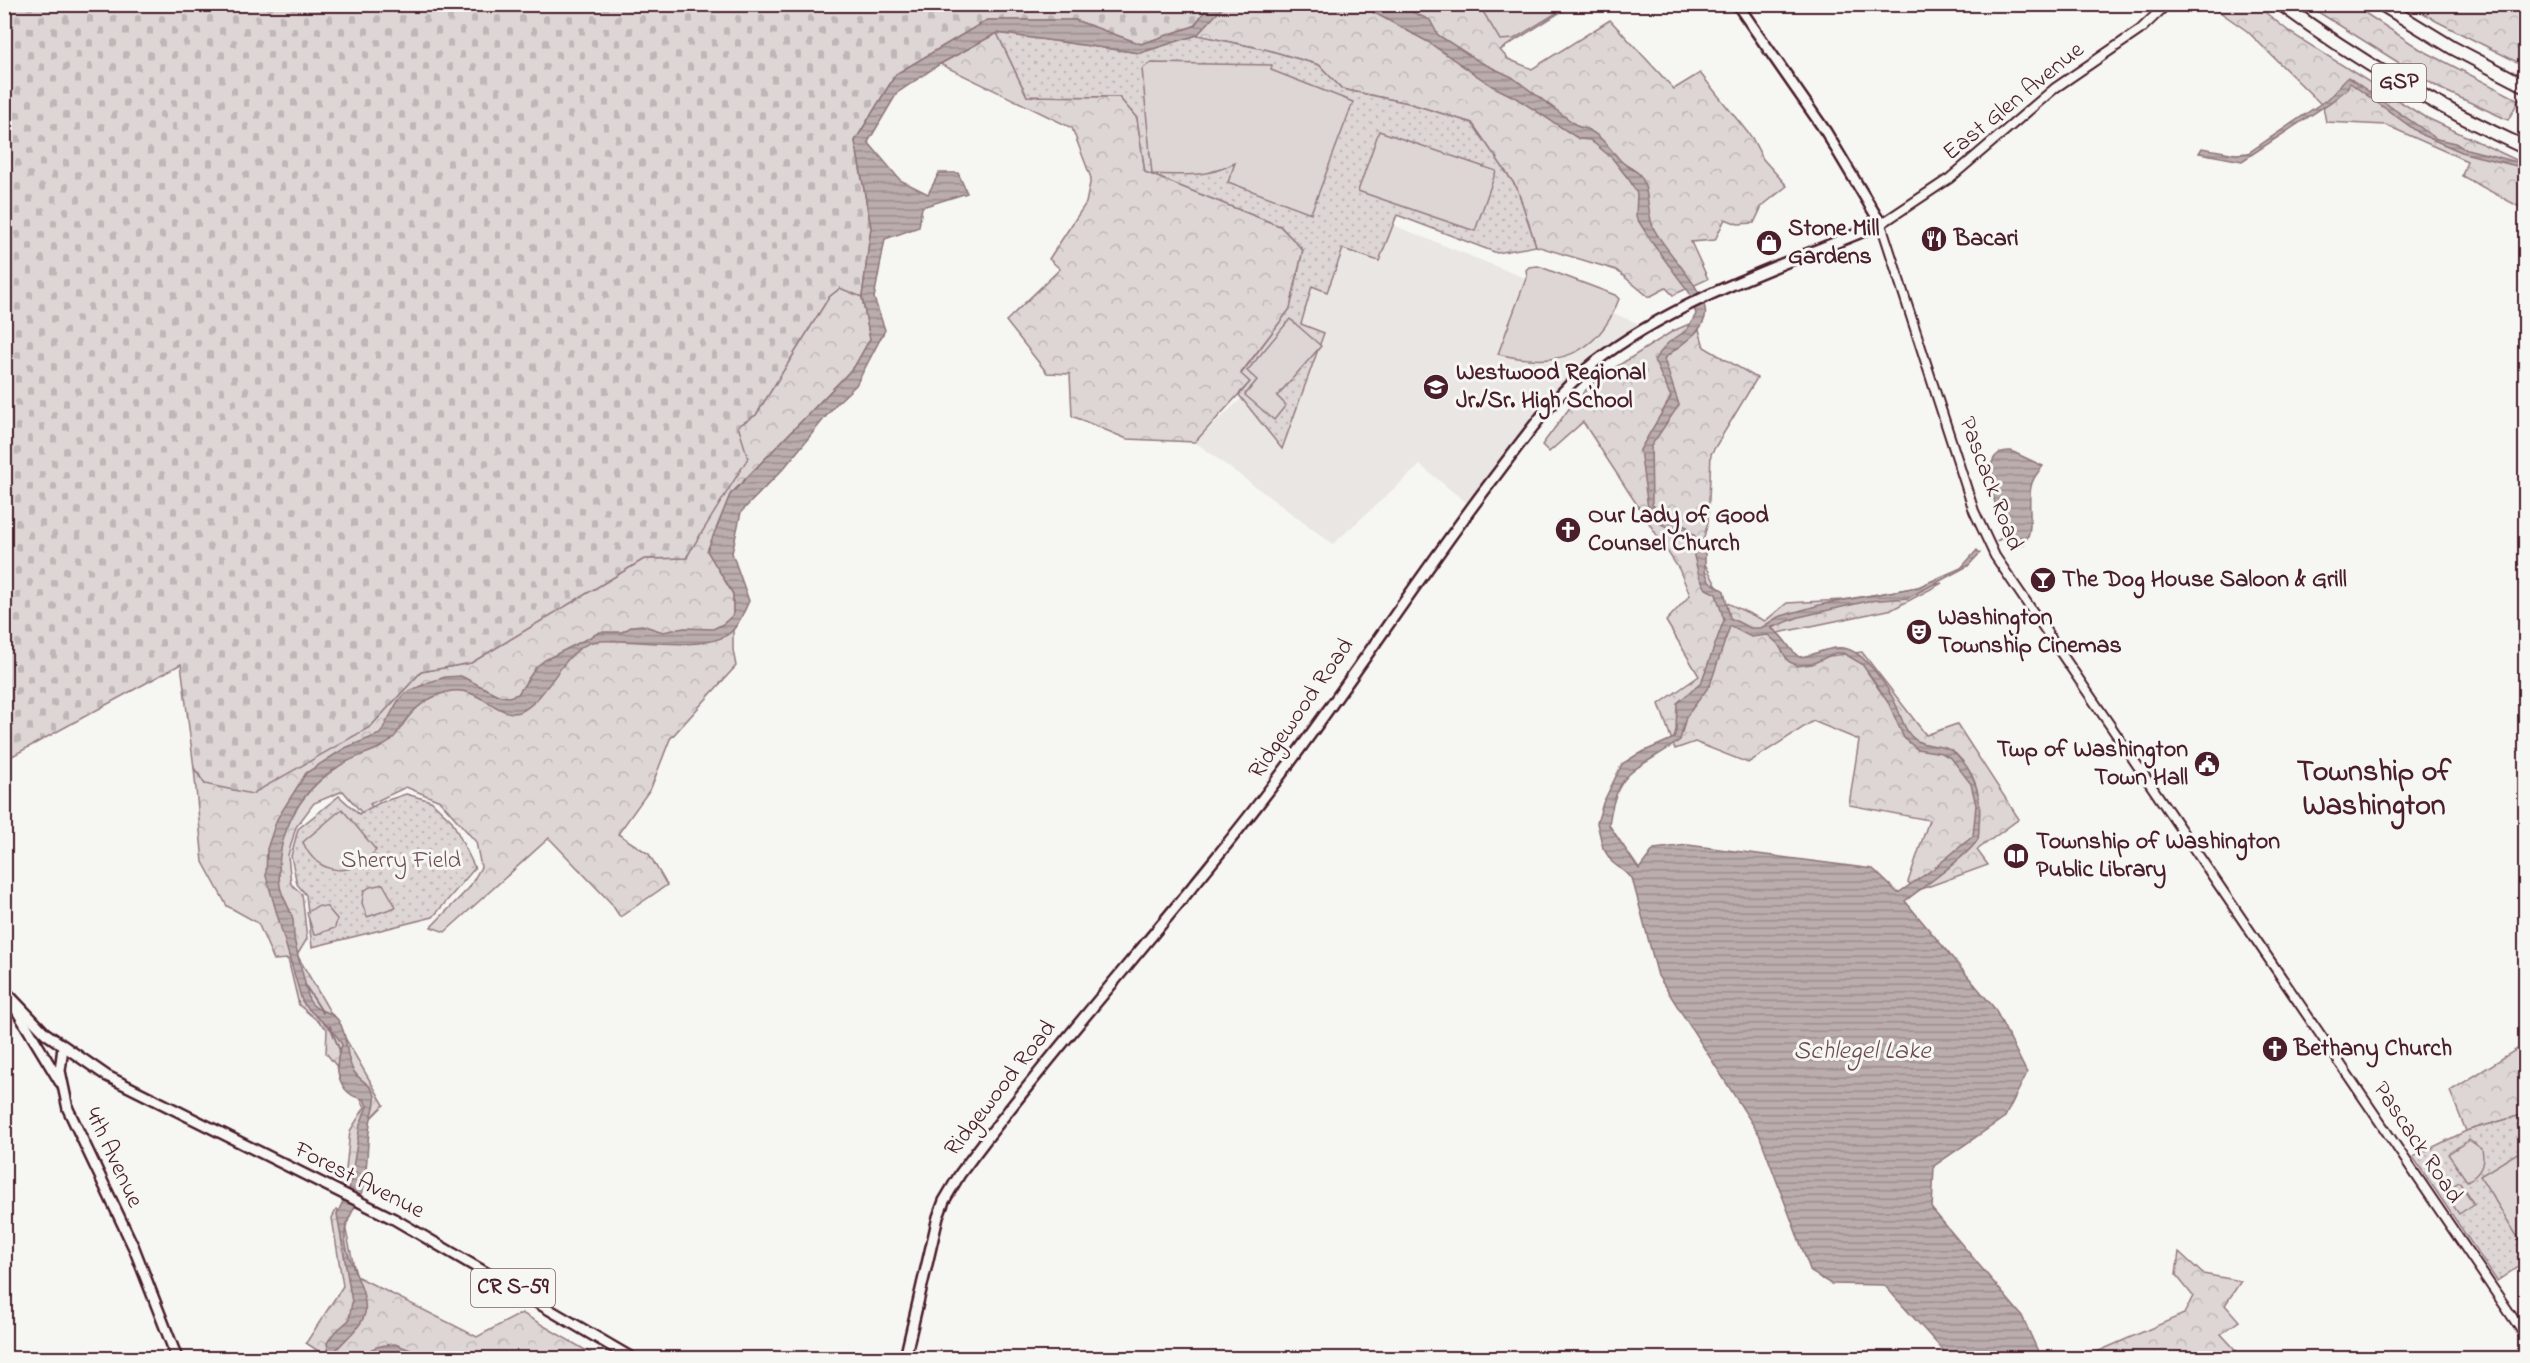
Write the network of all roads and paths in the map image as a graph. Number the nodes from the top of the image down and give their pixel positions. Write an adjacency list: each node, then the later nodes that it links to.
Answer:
1 (1737, 4): 7 (main road, Pascack Road)
2 (2167, 4): 7 (street, East Glen Avenue)
3 (2281, 4): 6 (highway, GSP)
4 (2381, 4): 5 (highway, GSP)
5 (2526, 86)
6 (2526, 148)
7 (1881, 224): 11 (street, Pascack Road); 14 (main road, Ridgewood Road)
8 (5, 991): 9 (main road); 10 (main road)
9 (63, 1047): 10 (main road, 4th Avenue); 13 (main road, Forest Avenue / CR S-59)
10 (62, 1084): 12 (main road, 4th Avenue)
11 (2526, 1337)
12 (177, 1359)
13 (632, 1359)
14 (905, 1359)

